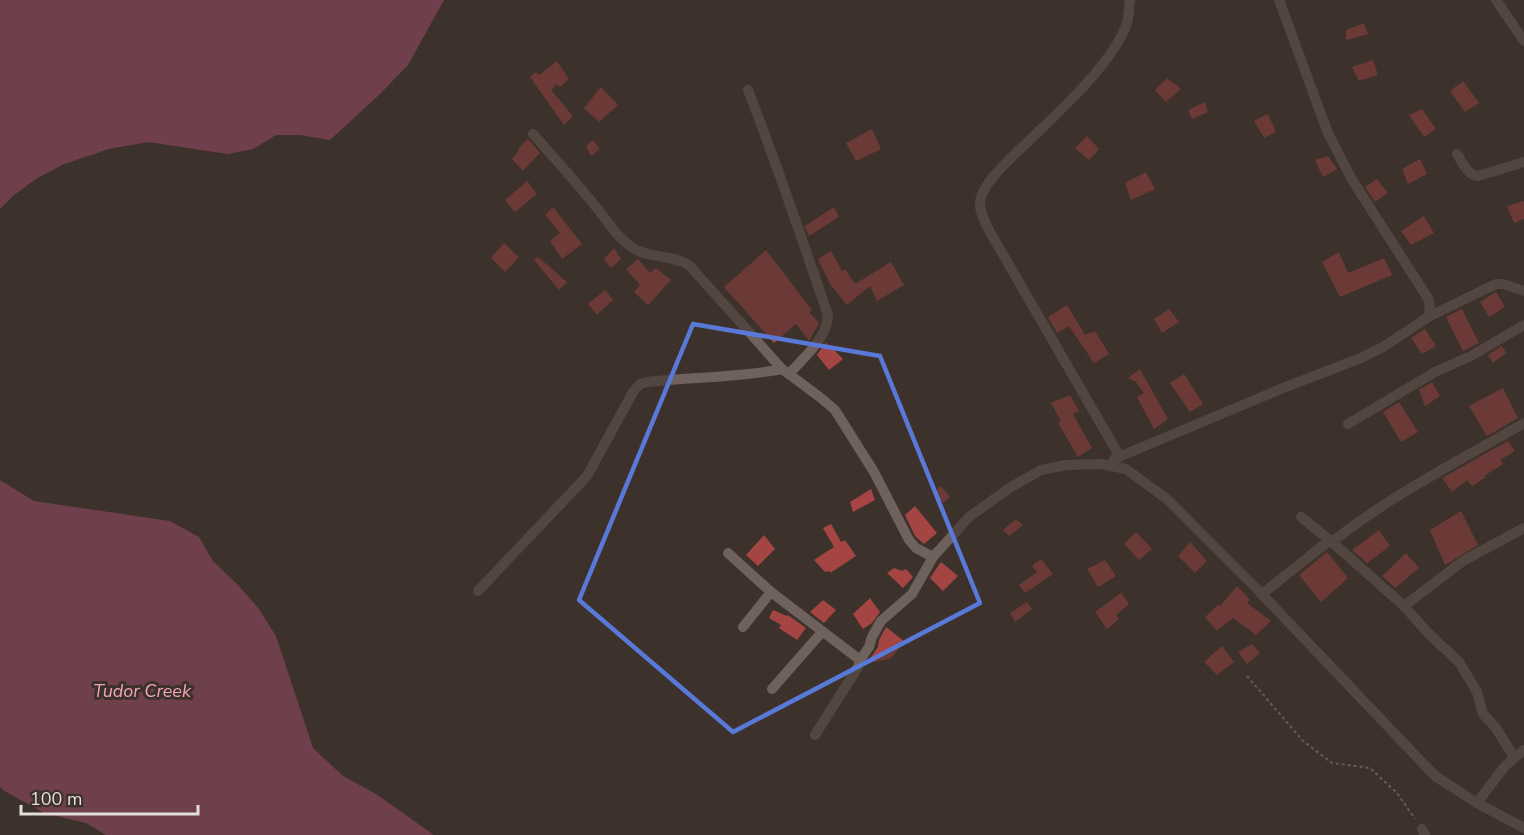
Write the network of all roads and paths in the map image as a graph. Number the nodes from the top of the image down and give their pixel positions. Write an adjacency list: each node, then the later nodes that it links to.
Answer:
1 (1130, 0): 15 (street)
2 (1279, 0): 10 (street)
3 (1496, 0): 4 (street)
4 (1524, 41)
5 (748, 90): 12 (street)
6 (533, 134): 12 (street)
7 (1457, 154): 8 (street)
8 (1524, 162)
9 (1524, 291): 10 (street)
10 (1430, 316): 15 (street)
11 (1524, 325): 14 (street)
12 (786, 371): 21 (street); 22 (street)
13 (1524, 423): 19 (street)
14 (1348, 424)
15 (1120, 456): 16 (street)
16 (1102, 464): 21 (street); 24 (street)
17 (1301, 517): 19 (street)
18 (1524, 528): 25 (street)
19 (1331, 541): 24 (street); 25 (street)
20 (728, 553): 23 (street)
21 (933, 557): 28 (street)
22 (478, 591)
23 (771, 592): 26 (street); 27 (street)
24 (1262, 594): 34 (street)
25 (1404, 606): 33 (street)
26 (743, 627)
27 (822, 632): 28 (street); 30 (street)
28 (860, 660): 31 (street)
29 (1247, 676): 36 (path)
30 (772, 689)
31 (815, 735)
32 (1524, 750): 33 (street)
33 (1514, 757): 34 (street)
34 (1477, 803): 35 (street)
35 (1524, 828)
36 (1423, 832)

